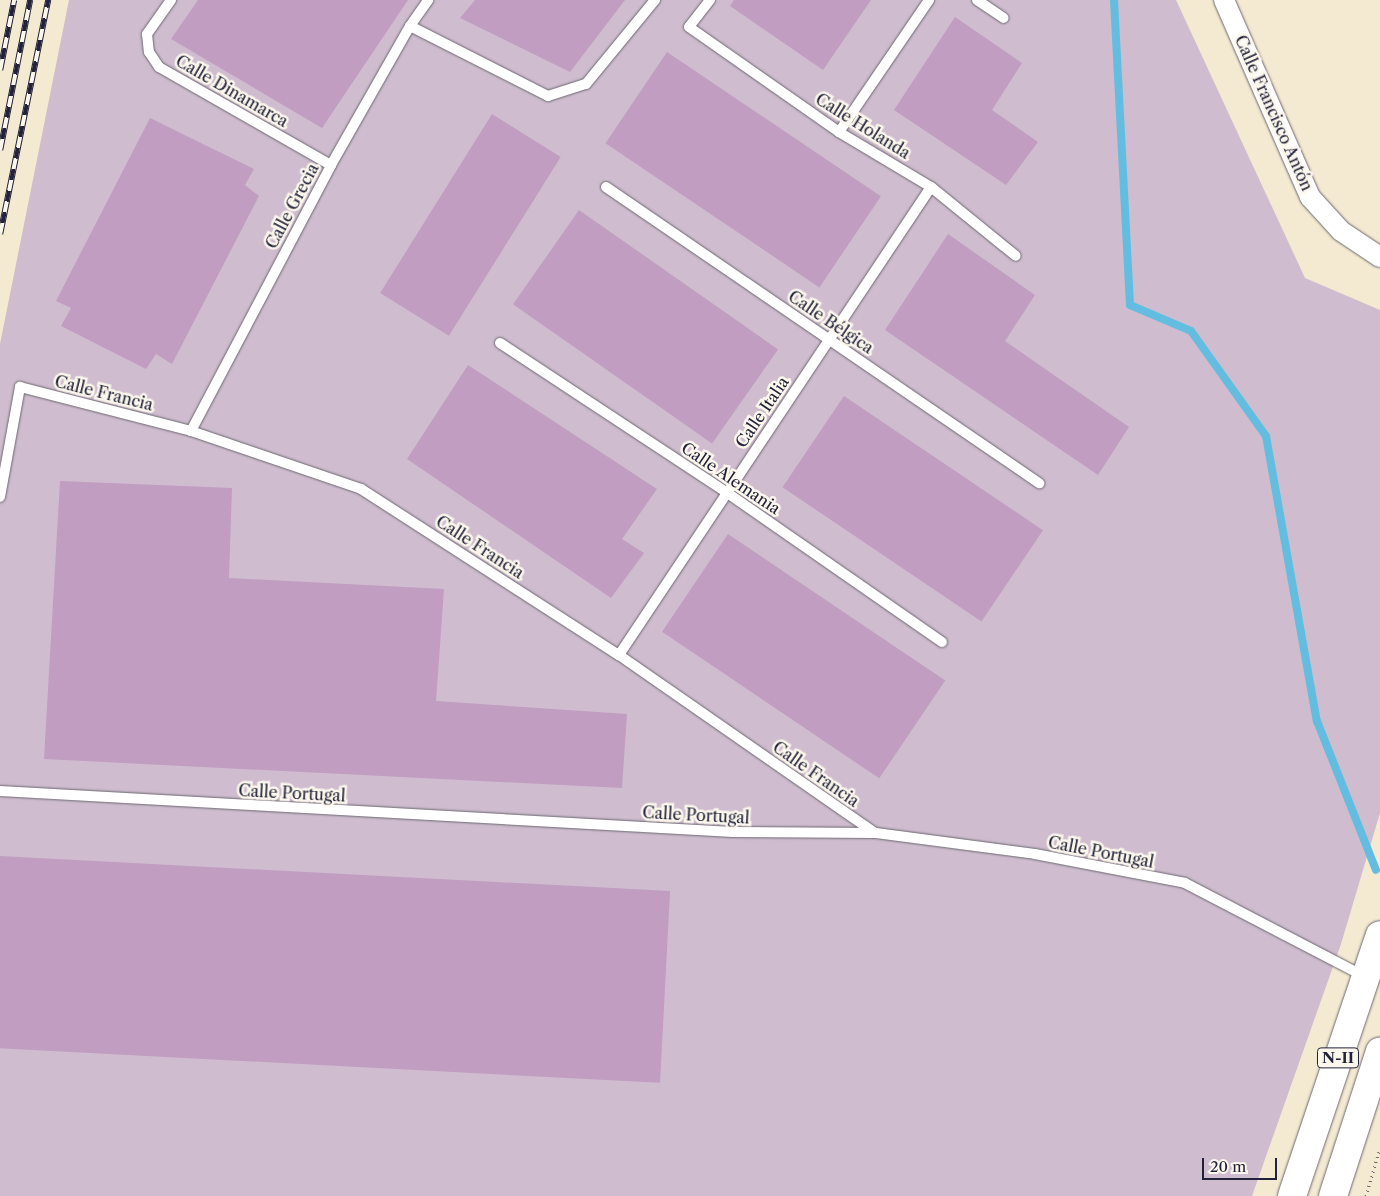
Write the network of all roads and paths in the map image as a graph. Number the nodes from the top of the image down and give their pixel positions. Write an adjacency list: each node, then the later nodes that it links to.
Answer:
1 (171, 0): 11 (lane, Calle Dinamarca)
2 (428, 0): 9 (lane, Calle Grecia)
3 (655, 0): 9 (lane)
4 (710, 0): 10 (lane, Calle Holanda)
5 (928, 0): 10 (lane)
6 (977, 0): 8 (lane)
7 (1224, 0): 15 (street, Calle Francisco Antón)
8 (1004, 18)
9 (410, 26): 11 (lane, Calle Grecia)
10 (839, 132): 13 (lane, Calle Holanda)
11 (331, 164): 18 (lane, Calle Grecia)
12 (606, 187): 16 (lane, Calle Bélgica)
13 (932, 187): 14 (lane, Calle Holanda); 16 (lane, Calle Italia)
14 (1016, 256)
15 (1380, 257)
16 (829, 339): 19 (lane, Calle Bélgica); 20 (lane, Calle Italia)
17 (500, 343): 20 (lane, Calle Alemania)
18 (191, 431): 21 (lane, Calle Francia); 23 (lane, Calle Francia)
19 (1039, 483)
20 (726, 492): 22 (lane, Calle Alemania); 23 (lane, Calle Italia)
21 (0, 498)
22 (942, 642)
23 (619, 655): 25 (lane, Calle Francia)
24 (0, 792): 25 (lane, Calle Portugal)
25 (876, 833): 27 (lane, Calle Portugal)
26 (1380, 935): 27 (main road, N-II)
27 (1365, 976): 30 (main road, N-II)
28 (1380, 1050): 31 (main road, N-II)
29 (1380, 1148): 32 (path)
30 (1291, 1191)
31 (1332, 1196)
32 (1366, 1196)

